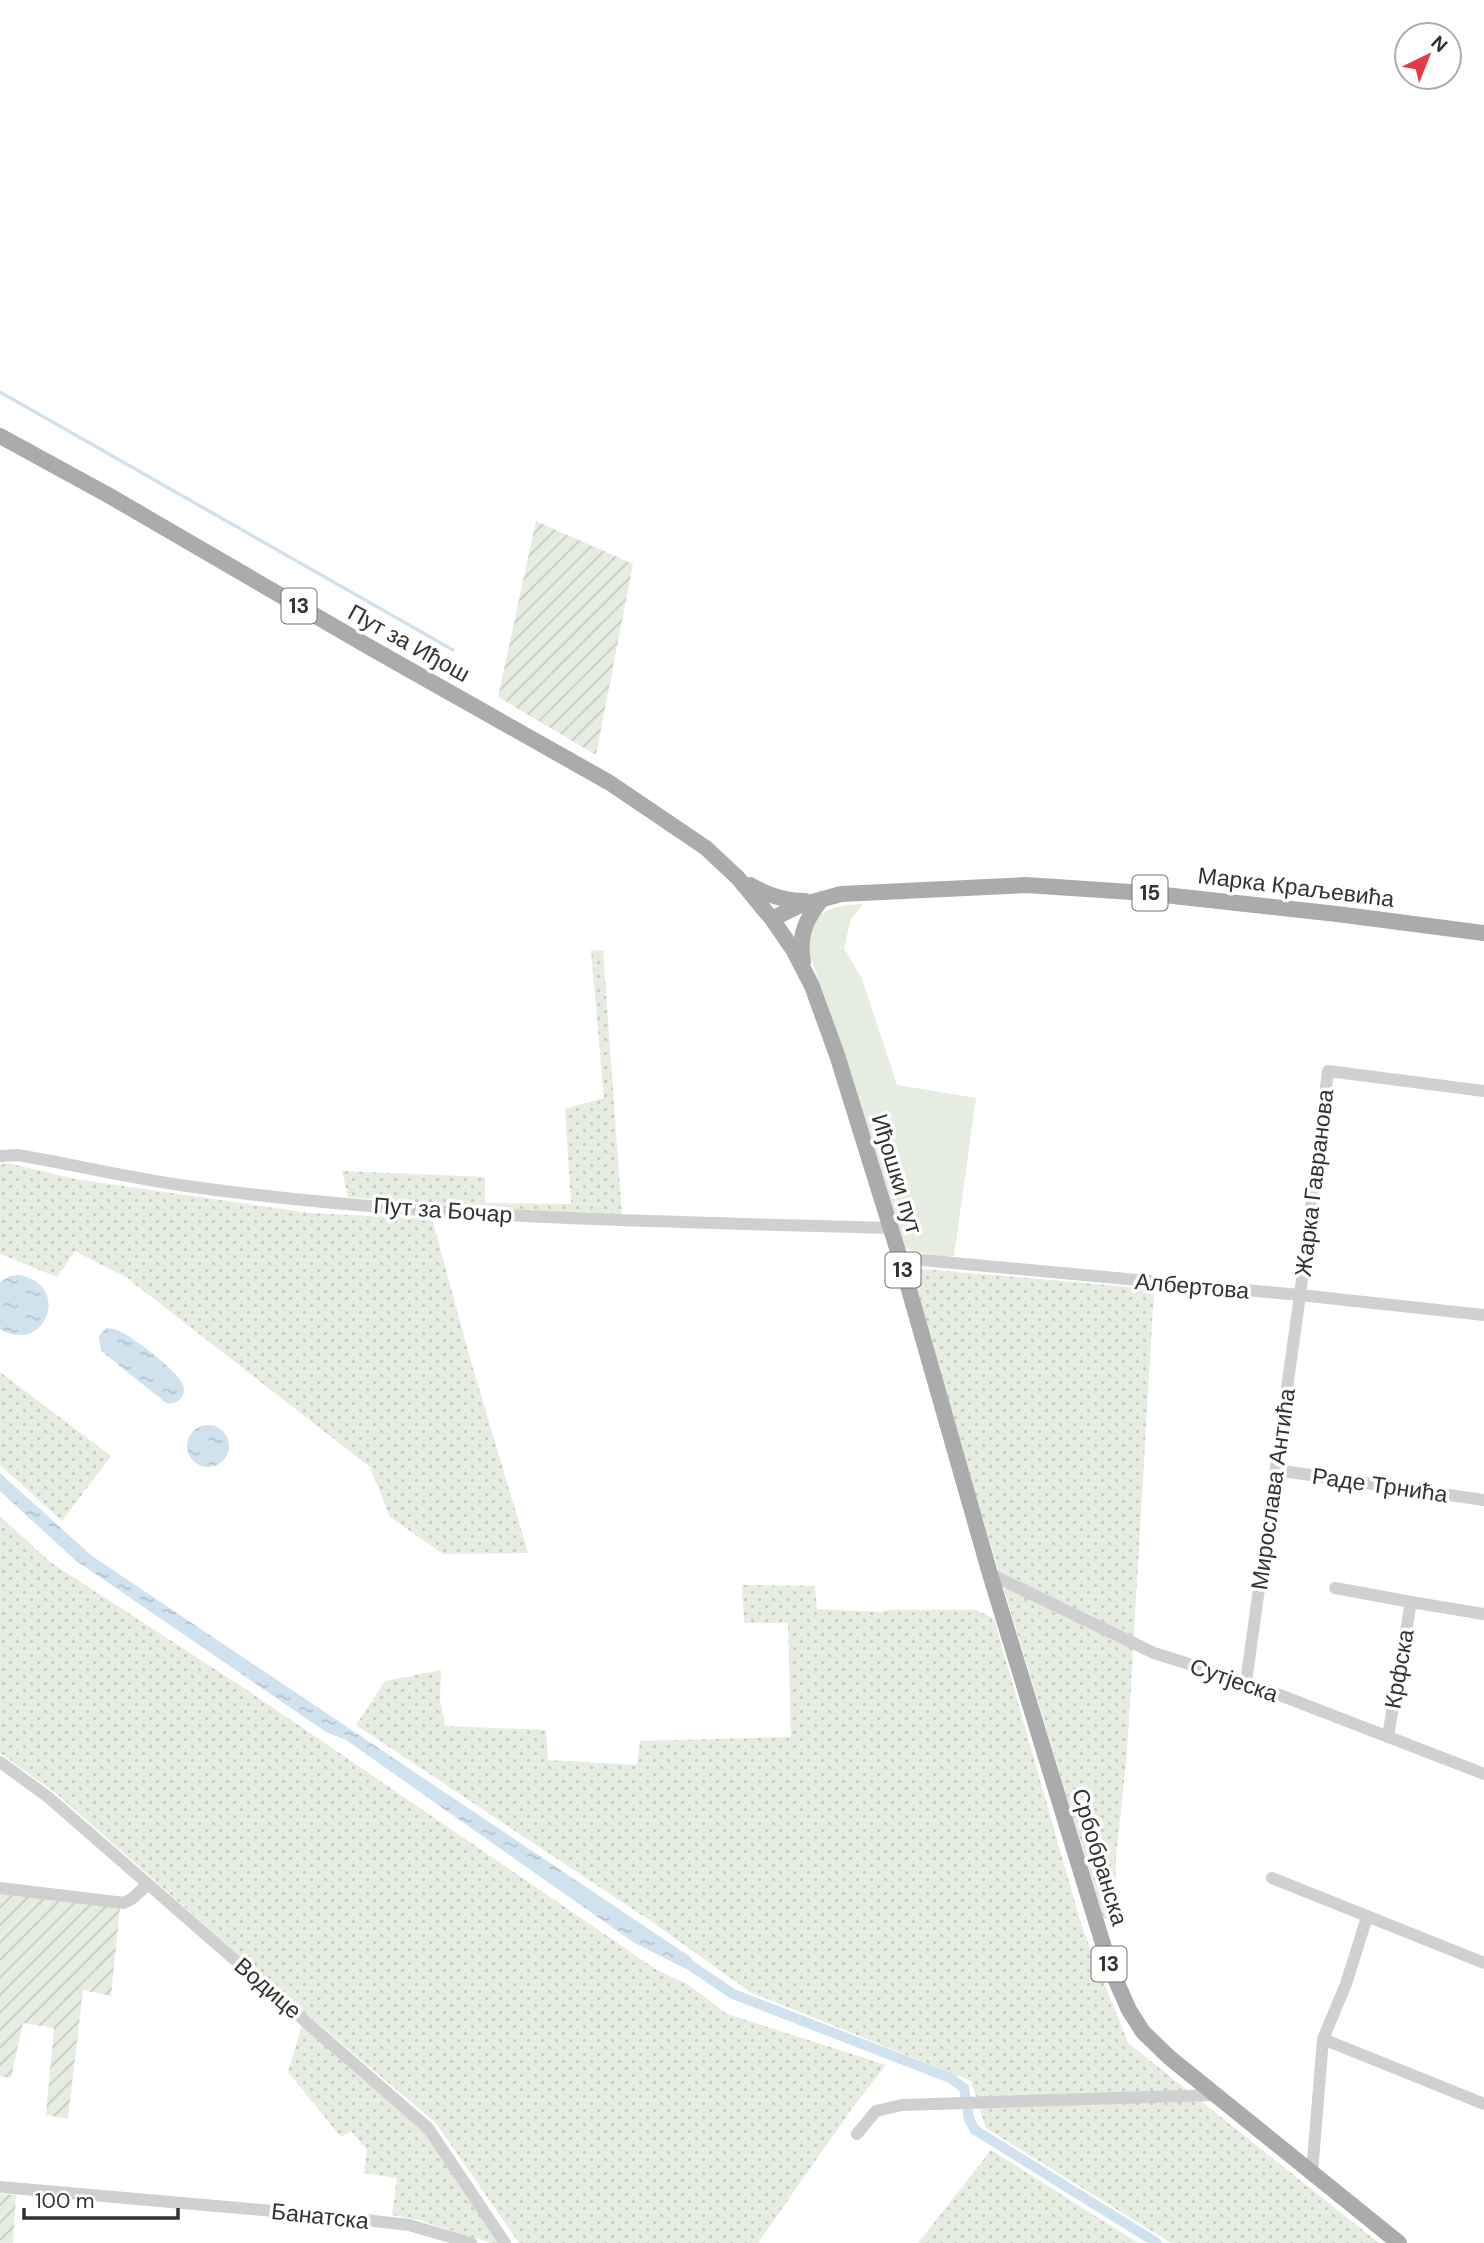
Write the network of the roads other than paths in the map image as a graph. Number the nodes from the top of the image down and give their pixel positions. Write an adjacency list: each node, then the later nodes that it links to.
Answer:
1 (0, 436): 2 (main road, Пут за Иђош / 13)
2 (738, 878): 3 (main road); 4 (main road, Пут за Иђош / 13)
3 (819, 900): 4 (main road, Марка Краљевића / 15); 5 (main road, Марка Краљевића / 15); 6 (main road)
4 (772, 919): 6 (main road, Иђошки пут / 13)
5 (1484, 933)
6 (805, 971): 9 (main road, Иђошки пут / 13)
7 (1484, 1091): 11 (street, Жарка Гавранова)
8 (0, 1156): 9 (street, Пут за Бочар)
9 (890, 1228): 10 (main road, Иђошки пут / 13)
10 (900, 1258): 11 (street, Албертова); 15 (main road, Иђошки пут / 13)
11 (1300, 1296): 12 (street, Албертова); 13 (street, Мирослава Антића)
12 (1484, 1315)
13 (1276, 1471): 14 (street, Раде Трнића); 19 (street, Мирослава Антића)
14 (1484, 1500)
15 (990, 1574): 19 (street, Сутјеска); 29 (main road, Србобранска / 13)
16 (1335, 1588): 17 (street, Крфска)
17 (1410, 1602): 18 (street, Крфска); 20 (street, Крфска)
18 (1484, 1614)
19 (1247, 1682): 20 (street, Сутјеска)
20 (1388, 1736): 22 (street, Сутјеска)
21 (0, 1762): 24 (street, Водице)
22 (1484, 1774)
23 (1272, 1878): 26 (street)
24 (148, 1884): 25 (street); 35 (street, Водице)
25 (0, 1888)
26 (1367, 1917): 27 (street); 28 (street)
27 (1484, 1963)
28 (1323, 2039): 30 (street); 32 (street)
29 (1215, 2095): 31 (street); 32 (main road, Србобранска / 13)
30 (1484, 2104)
31 (857, 2134)
32 (1312, 2173): 36 (main road, Србобранска / 13)
33 (0, 2187): 34 (street, Банатска)
34 (471, 2243)
35 (505, 2243)
36 (1399, 2243)

